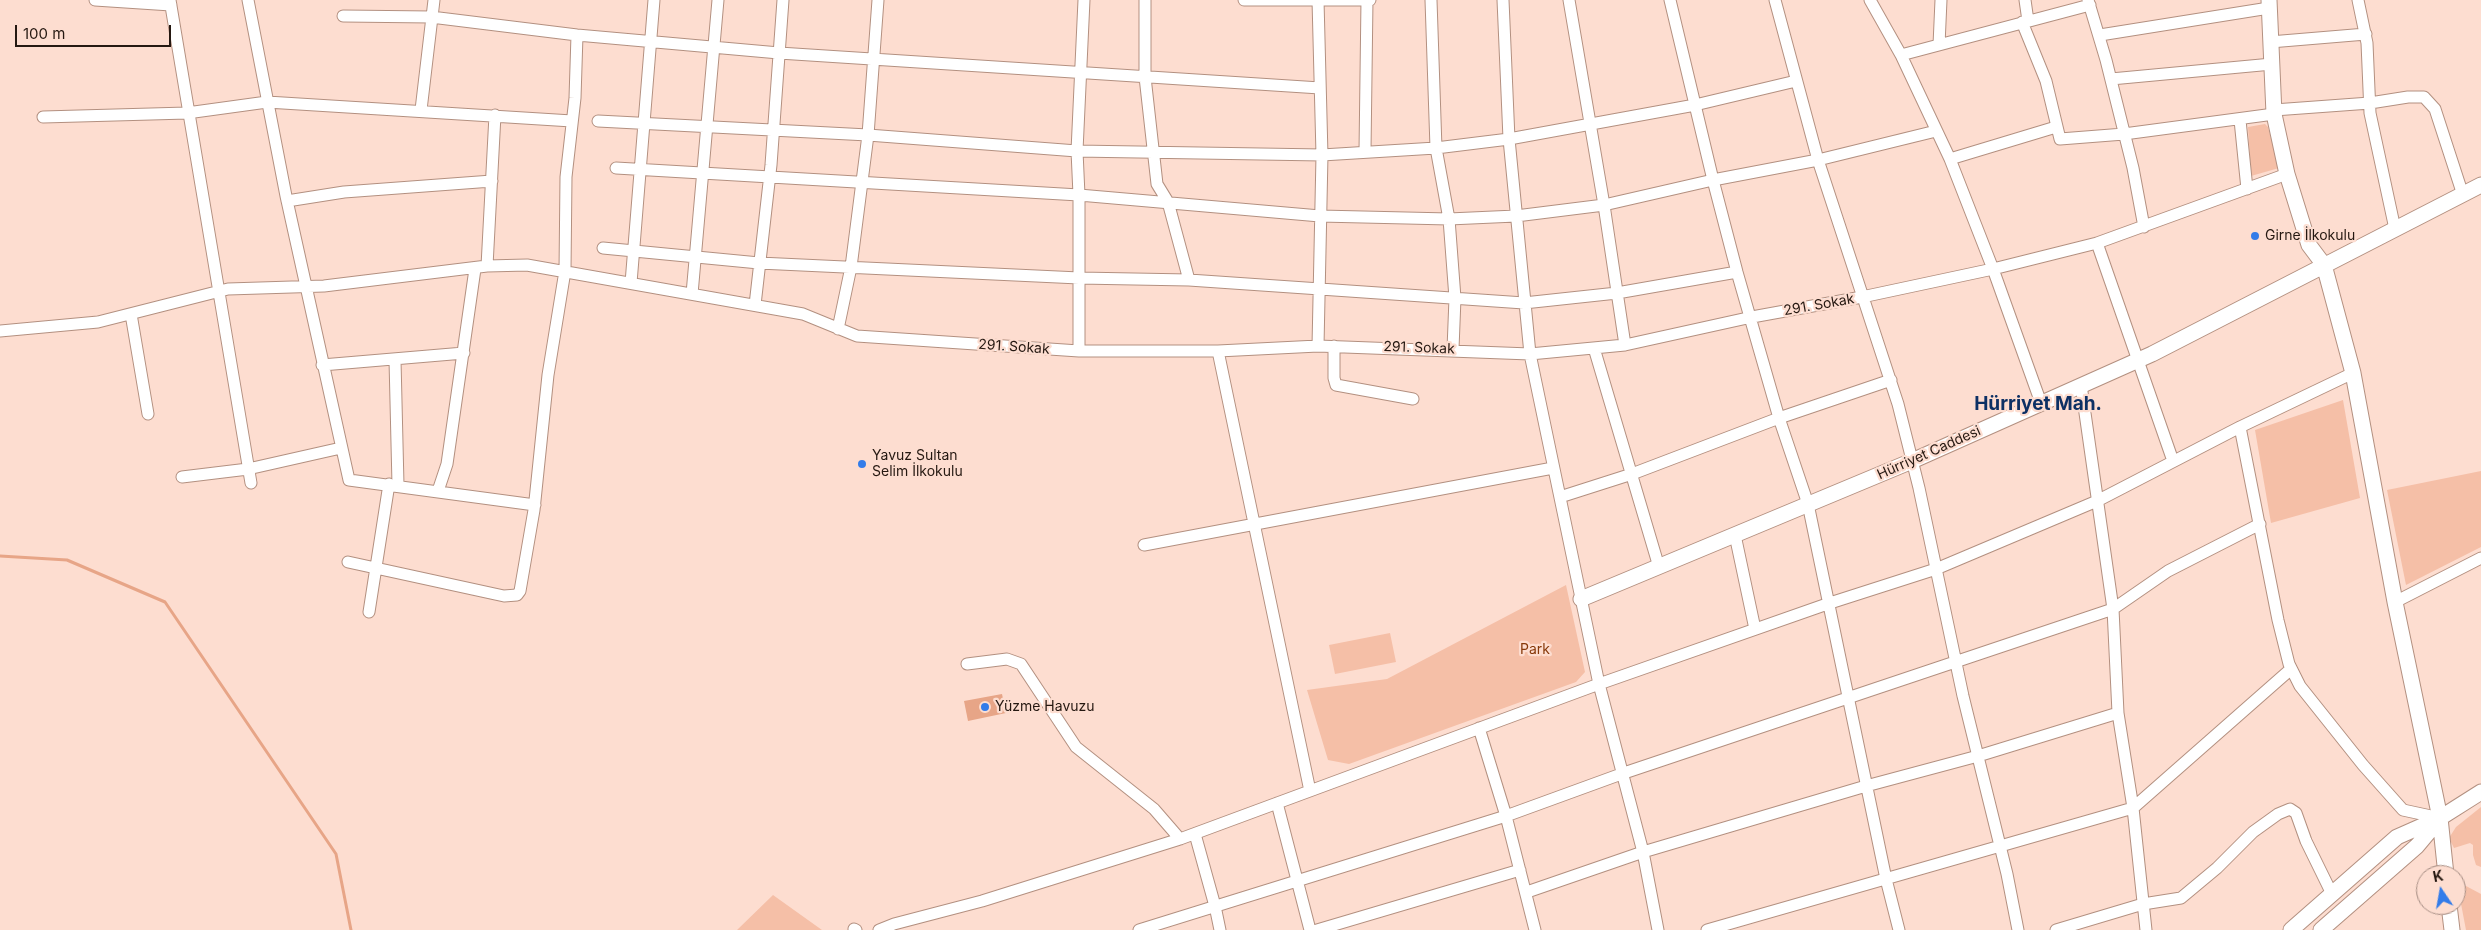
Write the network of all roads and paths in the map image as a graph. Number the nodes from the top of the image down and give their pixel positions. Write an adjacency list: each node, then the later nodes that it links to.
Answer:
1 (95, 0): 24 (street)
2 (248, 0): 45 (street)
3 (434, 0): 27 (street)
4 (654, 0): 32 (street)
5 (718, 0): 35 (street)
6 (783, 0): 36 (street)
7 (878, 0): 38 (street)
8 (1084, 0): 40 (street)
9 (1145, 0): 41 (street)
10 (1244, 0): 11 (street)
11 (1255, 0): 22 (street)
12 (1368, 0): 22 (street); 67 (street)
13 (1431, 0): 65 (street)
14 (1503, 0): 64 (street)
15 (1569, 0): 57 (street)
16 (1670, 0): 47 (street)
17 (1775, 0): 43 (street)
18 (1870, 0): 37 (street)
19 (1941, 0): 34 (street)
20 (2025, 0): 28 (street)
21 (2358, 0): 30 (street)
22 (1318, 1): 44 (street)
23 (2089, 2): 28 (street); 29 (street)
24 (170, 3): 50 (street)
25 (2269, 4): 29 (street); 33 (street)
26 (344, 16): 27 (street)
27 (431, 17): 31 (street); 48 (street)
28 (2025, 21): 34 (street); 59 (street)
29 (2100, 34): 42 (street)
30 (2366, 34): 33 (street); 46 (street)
31 (577, 35): 32 (street); 55 (street)
32 (652, 42): 35 (street); 56 (street)
33 (2270, 42): 39 (street)
34 (1939, 44): 37 (street)
35 (714, 48): 36 (street); 58 (street)
36 (779, 53): 38 (street); 60 (street)
37 (1901, 55): 61 (street)
38 (874, 60): 40 (street); 63 (street)
39 (2272, 64): 42 (street); 49 (street)
40 (1080, 73): 41 (street); 66 (street)
41 (1145, 77): 44 (street); 68 (street)
42 (2111, 79): 62 (street)
43 (1796, 81): 47 (street); 71 (street)
44 (1320, 88): 69 (street)
45 (267, 102): 48 (street); 50 (street); 84 (street)
46 (2370, 103): 49 (street); 82 (street); 91 (street)
47 (1695, 105): 57 (street); 77 (street)
48 (421, 110): 51 (street)
49 (2274, 112): 54 (street); 75 (street)
50 (187, 113): 52 (street); 109 (street)
51 (495, 115): 55 (street); 78 (street)
52 (43, 117)
53 (598, 120): 56 (street)
54 (2240, 120): 62 (street); 81 (street)
55 (572, 121): 102 (street)
56 (645, 124): 58 (street); 73 (street)
57 (1589, 125): 64 (street); 86 (street)
58 (706, 127): 60 (street); 74 (street)
59 (2056, 127): 62 (street); 70 (street)
60 (774, 130): 63 (street); 76 (street)
61 (1936, 131): 70 (street); 71 (street)
62 (2124, 134): 90 (street)
63 (868, 135): 66 (street); 79 (street)
64 (1509, 139): 65 (street); 88 (street)
65 (1436, 148): 67 (street); 89 (street)
66 (1076, 151): 68 (street); 83 (street)
67 (1365, 151): 69 (street)
68 (1153, 152): 69 (street); 85 (street)
69 (1322, 156): 87 (street)
70 (1950, 159): 101 (street)
71 (1818, 160): 77 (street); 112 (street)
72 (616, 168): 73 (street)
73 (640, 169): 74 (street); 94 (street)
74 (702, 172): 76 (street); 95 (street)
75 (2287, 174): 81 (street, 291. Sokak); 97 (street)
76 (770, 176): 79 (street); 96 (street)
77 (1713, 180): 86 (street); 103 (street)
78 (492, 181): 84 (street); 98 (street)
79 (861, 182): 83 (street); 99 (street)
80 (2481, 185): 82 (street, Hürriyet Caddesi)
81 (2247, 189): 90 (street, 291. Sokak)
82 (2462, 195): 91 (street, Hürriyet Caddesi)
83 (1079, 196): 85 (street); 104 (street)
84 (287, 200): 107 (street)
85 (1168, 202): 87 (street); 105 (street)
86 (1604, 205): 88 (street); 110 (street)
87 (1320, 216): 89 (street); 108 (street)
88 (1516, 216): 89 (street); 114 (street)
89 (1449, 219): 113 (street)
90 (2144, 227): 92 (street, 291. Sokak)
91 (2395, 229): 97 (street, Hürriyet Caddesi)
92 (2097, 243): 101 (street, 291. Sokak); 130 (street)
93 (603, 248): 94 (street)
94 (634, 251): 95 (street); 106 (street)
95 (697, 257): 96 (street); 111 (street)
96 (759, 263): 99 (street); 115 (street)
97 (2324, 265): 130 (street, Hürriyet Caddesi); 132 (street)
98 (487, 266): 100 (street, 291. Sokak); 102 (street, 291. Sokak)
99 (851, 267): 104 (street); 118 (street)
100 (475, 269): 107 (street, 291. Sokak); 127 (street)
101 (1993, 269): 112 (street, 291. Sokak); 136 (street)
102 (565, 272): 106 (street, 291. Sokak); 153 (street)
103 (1737, 272): 110 (street); 117 (street)
104 (1079, 278): 105 (street); 126 (street)
105 (1189, 280): 108 (street)
106 (631, 283): 111 (street, 291. Sokak)
107 (306, 286): 109 (street, 291. Sokak); 131 (street)
108 (1319, 289): 113 (street); 121 (street)
109 (218, 291): 116 (street, 291. Sokak); 144 (street)
110 (1617, 293): 114 (street); 120 (street)
111 (692, 294): 115 (street, 291. Sokak)
112 (1862, 297): 117 (street, 291. Sokak); 133 (street)
113 (1455, 298): 114 (street); 124 (street)
114 (1524, 302): 128 (street)
115 (754, 305): 118 (street, 291. Sokak)
116 (131, 314): 119 (street, 291. Sokak); 137 (street)
117 (1752, 317): 120 (street, 291. Sokak); 138 (street)
118 (838, 329): 126 (street, 291. Sokak)
119 (0, 331)
120 (1625, 345): 123 (street, 291. Sokak)
121 (1318, 346): 122 (street, 291. Sokak); 125 (street, 291. Sokak)
122 (1334, 346): 124 (street, 291. Sokak); 135 (street)
123 (1594, 348): 128 (street, 291. Sokak); 145 (street)
124 (1453, 349): 128 (street, 291. Sokak)
125 (1218, 350): 126 (street, 291. Sokak); 154 (street)
126 (1079, 351)
127 (464, 353): 129 (street); 149 (street)
128 (1530, 354): 143 (street)
129 (395, 360): 131 (street); 148 (street)
130 (2137, 360): 134 (street, Hürriyet Caddesi); 142 (street)
131 (322, 365): 140 (street)
132 (2353, 374): 139 (street); 164 (street)
133 (1891, 380): 138 (street); 141 (street)
134 (2081, 385): 136 (street, Hürriyet Caddesi); 151 (street)
135 (1413, 400)
136 (2041, 403): 141 (street, Hürriyet Caddesi)
137 (148, 414)
138 (1779, 418): 145 (street); 152 (street)
139 (2240, 426): 142 (street); 155 (street)
140 (341, 448): 144 (street); 148 (street)
141 (1912, 461): 152 (street, Hürriyet Caddesi); 162 (street)
142 (2173, 461): 151 (street)
143 (1553, 468): 150 (street); 154 (street)
144 (248, 469): 146 (street); 147 (street)
145 (1632, 474): 150 (street); 160 (street)
146 (182, 477)
147 (251, 483)
148 (393, 485): 149 (street); 161 (street)
149 (438, 491): 153 (street)
150 (1560, 497): 163 (street)
151 (2097, 501): 162 (street); 166 (street)
152 (1808, 504): 156 (street, Hürriyet Caddesi); 165 (street)
153 (535, 505): 161 (street)
154 (1256, 523): 157 (street); 179 (street)
155 (2260, 524): 166 (street); 171 (street)
156 (1735, 535): 160 (street, Hürriyet Caddesi); 168 (street)
157 (1144, 545)
158 (2481, 558): 164 (street)
159 (348, 562): 161 (street)
160 (1659, 567): 163 (street, Hürriyet Caddesi)
161 (374, 568): 167 (street)
162 (1936, 569): 165 (street); 169 (street)
163 (1581, 599): 172 (street)
164 (2395, 602): 184 (street)
165 (1830, 603): 168 (street); 173 (street)
166 (2113, 609): 169 (street); 174 (street)
167 (369, 612)
168 (1755, 629): 172 (street)
169 (1956, 662): 173 (street); 176 (street)
170 (967, 664): 186 (street)
171 (2292, 669): 182 (street); 184 (street)
172 (1599, 684): 175 (street); 177 (street)
173 (1850, 698): 177 (street); 178 (street)
174 (2118, 713): 176 (street); 182 (street)
175 (1479, 728): 179 (street); 183 (street)
176 (1978, 756): 178 (street); 187 (street)
177 (1624, 772): 183 (street); 188 (street)
178 (1866, 786): 188 (street); 191 (street)
179 (1310, 791): 181 (street)
180 (2481, 792): 184 (street)
181 (1277, 803): 185 (street); 192 (street)
182 (2133, 808): 187 (street); 195 (street)
183 (1506, 816): 190 (street); 192 (street)
184 (2440, 818): 189 (street); 194 (street); 211 (street)
185 (1195, 834): 186 (street); 196 (street)
186 (1180, 839): 198 (street)
187 (2000, 846): 191 (street); 207 (street)
188 (1643, 852): 193 (street); 204 (street)
189 (2445, 865)
190 (1520, 870): 193 (street); 202 (street)
191 (1886, 879): 205 (street); 206 (street)
192 (1297, 881): 196 (street); 201 (street)
193 (1527, 892): 203 (street)
194 (2332, 894): 195 (street); 210 (street)
195 (2143, 904): 208 (street); 209 (street)
196 (1215, 906): 199 (street); 200 (street)
197 (2450, 915): 212 (street)
198 (879, 930)
199 (1139, 930)
200 (1220, 930)
201 (1310, 930)
202 (1317, 930)
203 (1535, 930)
204 (1658, 930)
205 (1707, 930)
206 (1899, 930)
207 (2018, 930)
208 (2056, 930)
209 (2146, 930)
210 (2291, 930)
211 (2321, 930)
212 (2452, 930)

